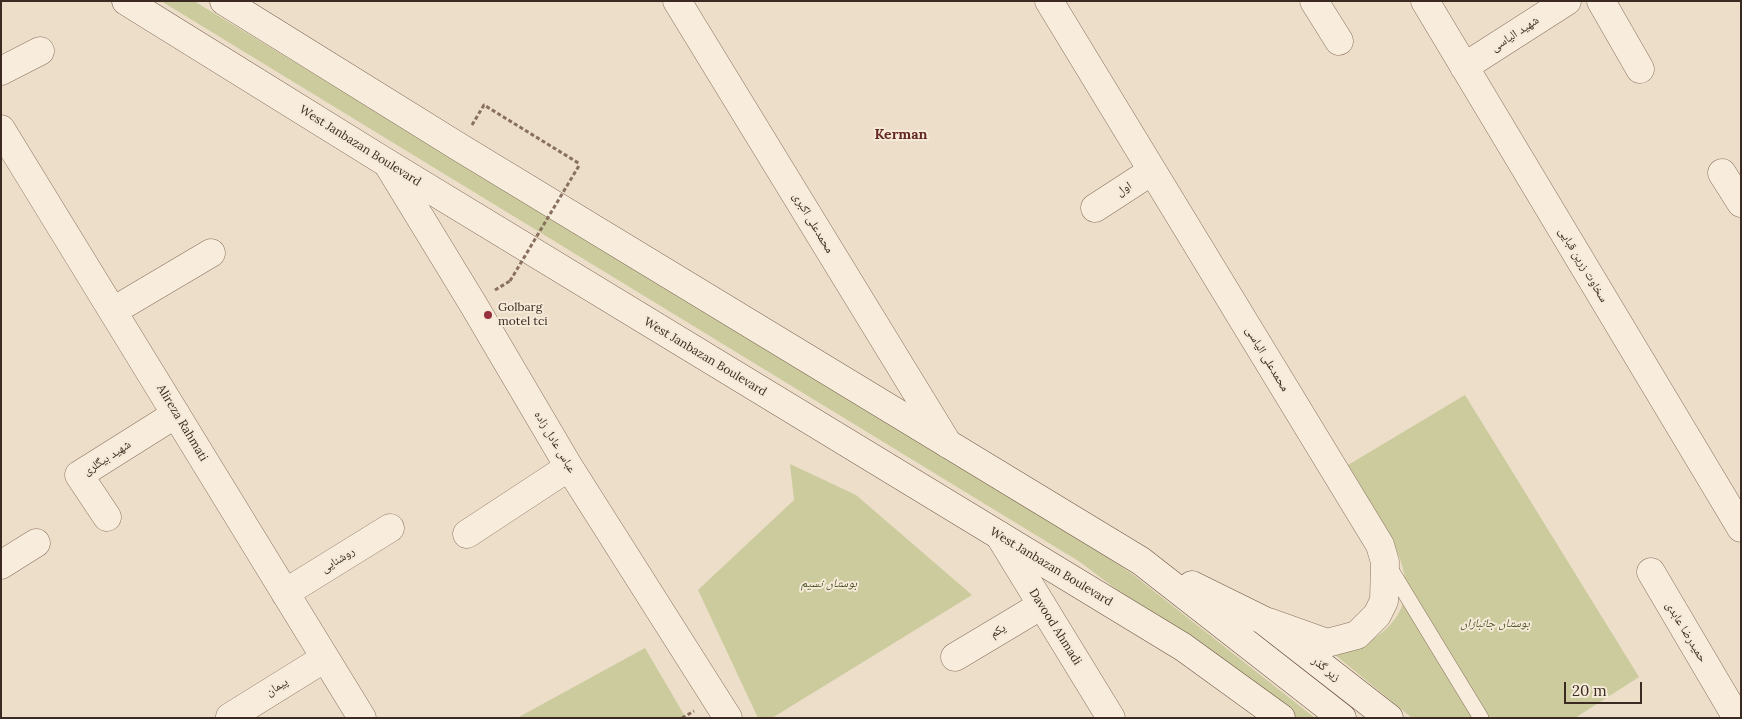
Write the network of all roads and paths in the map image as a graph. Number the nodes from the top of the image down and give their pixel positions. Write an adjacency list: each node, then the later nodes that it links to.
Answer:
1 (126, 1): 16 (street, West Janbazan Boulevard)
2 (224, 1): 25 (street)
3 (677, 1): 25 (street, محمدعلی اکبری)
4 (1049, 1): 17 (street, محمدعلی الیاسی)
5 (1314, 1): 9 (street)
6 (1424, 1): 11 (street, سخاوت زرین قبایی)
7 (1566, 1): 11 (street, شهید الیاسی)
8 (1601, 1): 12 (street)
9 (1339, 41)
10 (40, 51): 13 (street)
11 (1464, 67): 29 (street, سخاوت زرین قبایی)
12 (1640, 69)
13 (1, 71)
14 (484, 105): 22 (path, bridge)
15 (1, 129): 23 (street, Alireza Rahmati)
16 (387, 164): 26 (street, عباس عادل زاده); 31 (street, West Janbazan Boulevard)
17 (1152, 171): 20 (street, اول); 34 (street, محمدعلی الیاسی)
18 (1722, 173): 19 (street)
19 (1741, 203)
20 (1095, 208)
21 (211, 253): 23 (street)
22 (492, 292)
23 (113, 311): 24 (street, Alireza Rahmati)
24 (176, 414): 27 (street, شهید بیگلری); 37 (street, Alireza Rahmati)
25 (948, 444): 33 (street)
26 (569, 466): 30 (street); 44 (street, عباس عادل زاده)
27 (107, 517)
28 (390, 528): 37 (street, روشنایی)
29 (1741, 528)
30 (467, 534)
31 (999, 535): 38 (street, Davood Ahmadi); 46 (street, West Janbazan Boulevard)
32 (36, 543): 35 (street)
33 (1141, 561): 39 (street); 47 (street)
34 (1385, 562): 39 (street, محمدعلی الیاسی); 49 (lane)
35 (1, 565)
36 (1651, 572): 50 (street, حمیدرضا عابدی)
37 (285, 593): 41 (street, Alireza Rahmati)
38 (1042, 605): 40 (street, یکم); 45 (street, Davood Ahmadi)
39 (1262, 620): 48 (street, زیر گذر)
40 (955, 657)
41 (325, 658): 42 (street, پیمان); 43 (street, Alireza Rahmati)
42 (230, 717)
43 (362, 718)
44 (728, 718)
45 (1111, 718)
46 (1282, 718)
47 (1342, 718)
48 (1389, 718)
49 (1480, 718)
50 (1737, 718)

